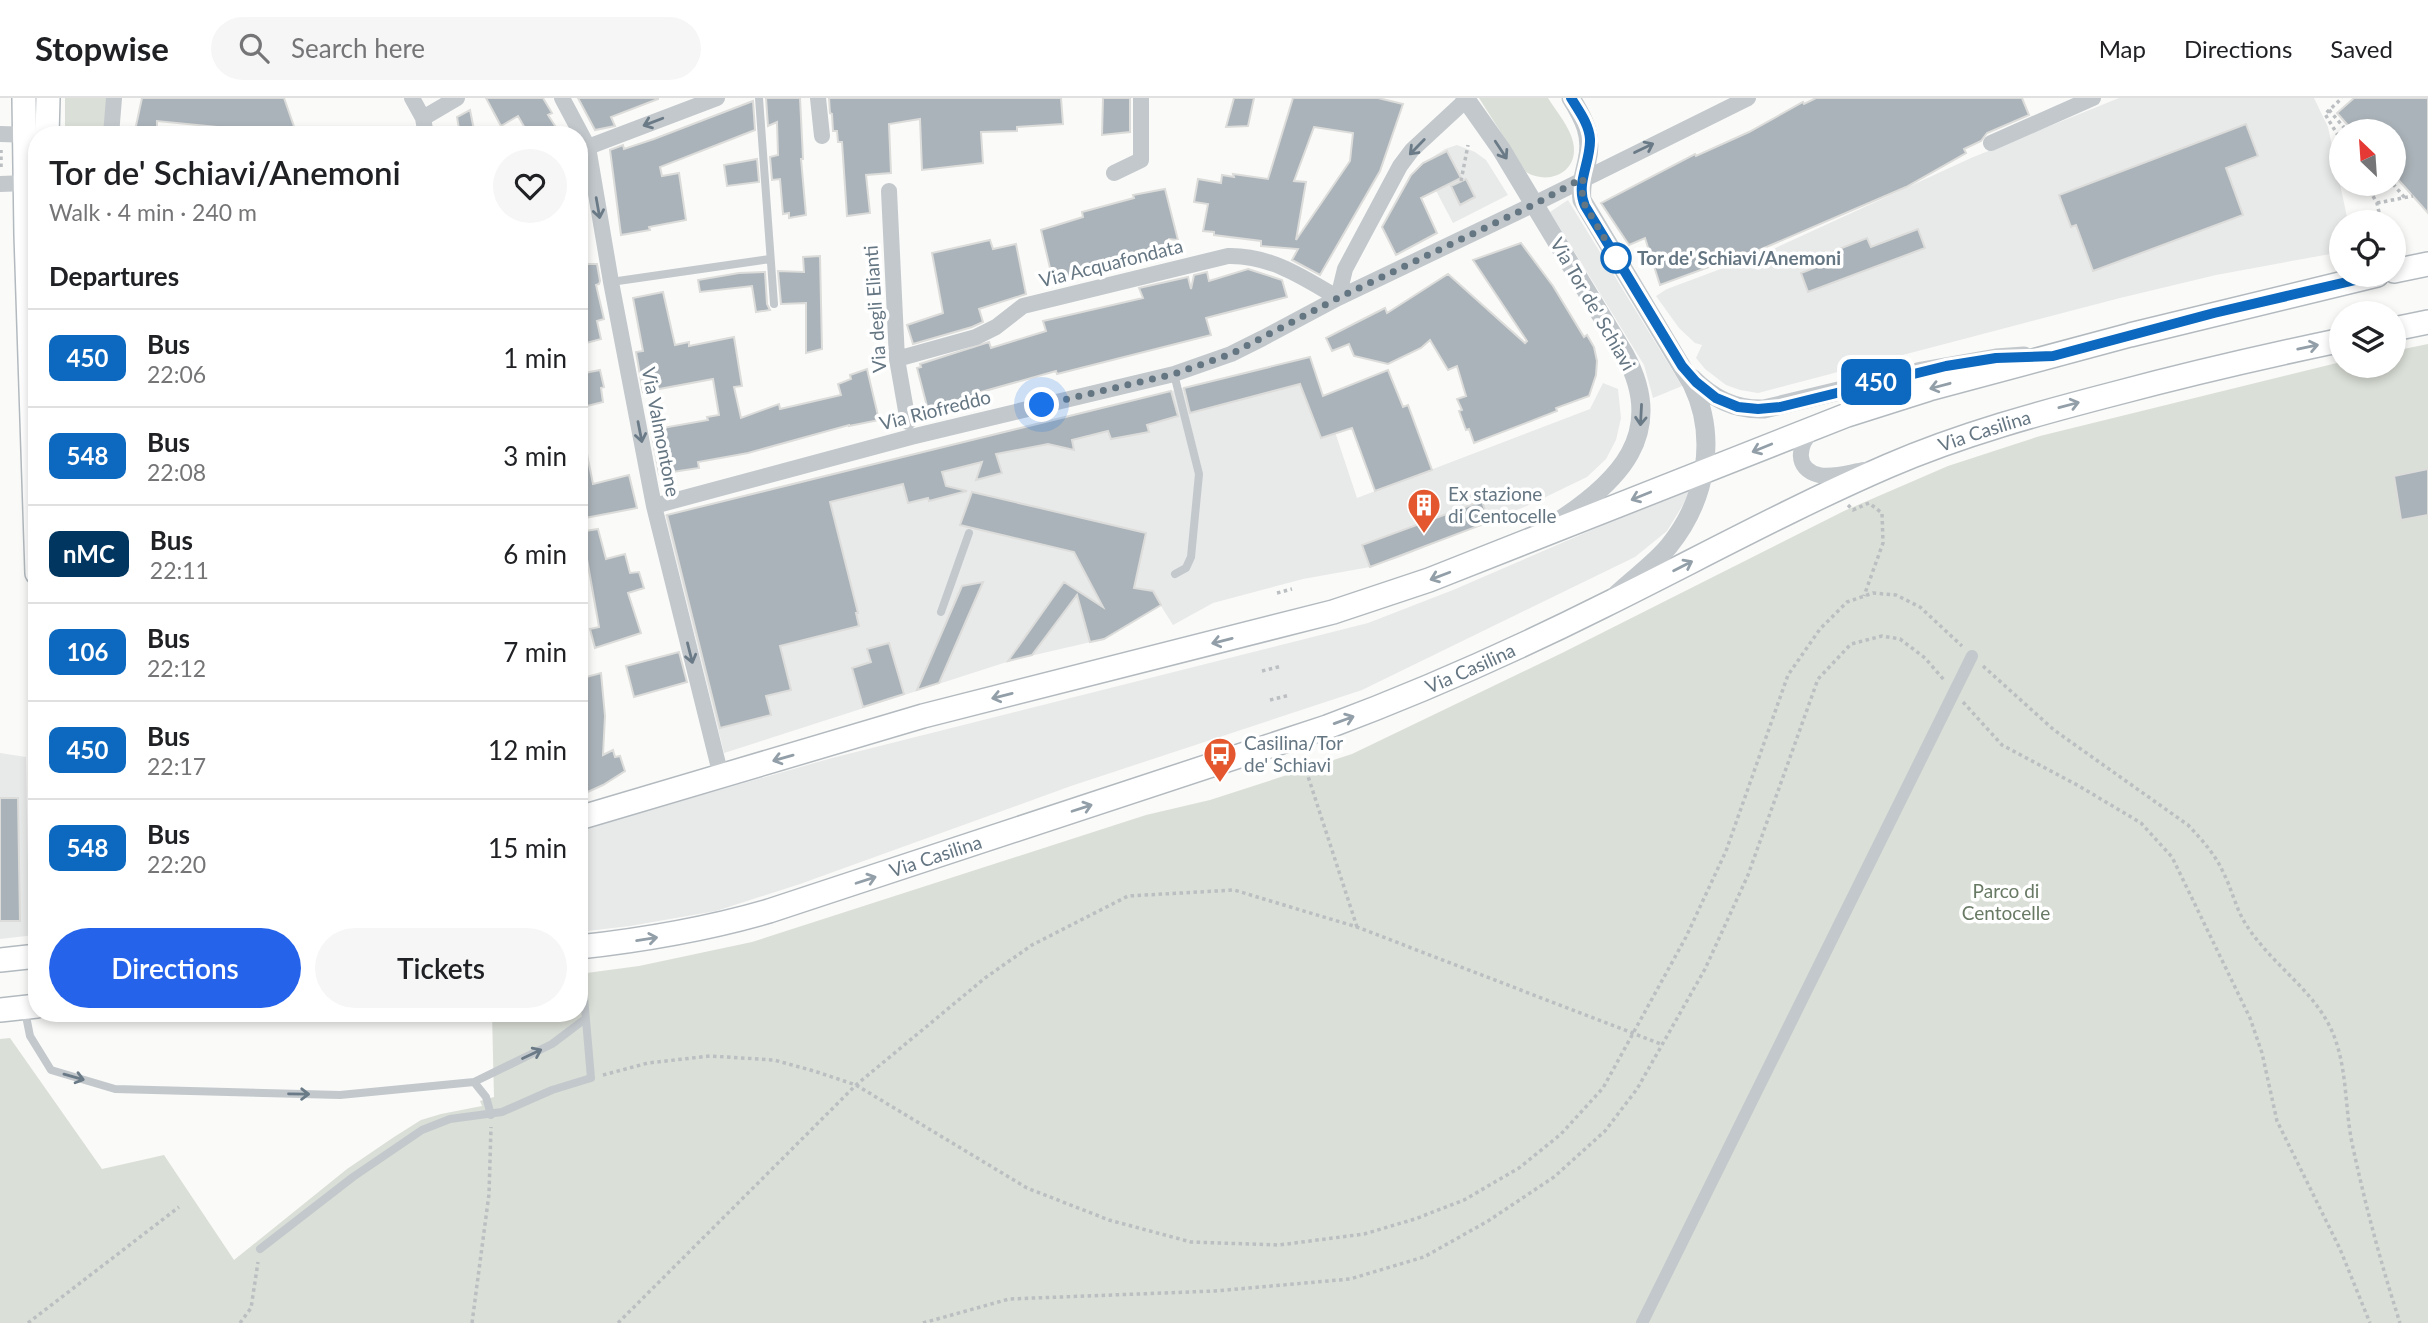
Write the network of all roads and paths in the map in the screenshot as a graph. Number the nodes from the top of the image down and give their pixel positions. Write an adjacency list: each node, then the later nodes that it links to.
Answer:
1 (24, 98): 20 (main road)
2 (48, 98): 21 (main road)
3 (114, 98): 22 (street)
4 (412, 98): 17 (street)
5 (457, 98): 17 (street)
6 (562, 98): 24 (street, Via Valmontone)
7 (717, 98): 30 (street, one-way to 30)
8 (759, 98): 46 (lane)
9 (818, 98): 26 (street)
10 (1141, 98): 33 (street)
11 (1571, 98): 34 (street)
12 (1748, 98): 34 (street, Via Riofreddo, one-way to 12)
13 (2093, 98): 28 (street)
14 (2342, 98): 16 (path)
15 (1466, 99): 43 (street, Via Tor de' Schiavi, one-way to 43); 51 (street, one-way to 51)
16 (2329, 110): 18 (path); 19 (path)
17 (423, 118): 23 (street)
18 (2337, 119)
19 (2329, 121)
20 (33, 126)
21 (39, 126)
22 (112, 126)
23 (424, 126)
24 (577, 126)
25 (28, 136): 27 (street)
26 (822, 136)
27 (1, 139): 31 (path)
28 (1991, 143)
29 (1468, 145): 35 (path)
30 (588, 147): 49 (street, Via Valmontone, one-way to 49)
31 (1, 173)
32 (28, 173): 36 (main road)
33 (1114, 173)
34 (1583, 178): 43 (street, Via Riofreddo); 58 (street)
35 (1461, 181)
36 (26, 183): 37 (street); 45 (main road)
37 (0, 184)
38 (889, 191): 57 (street, Via degli Elianti)
39 (2373, 196): 42 (path)
40 (2413, 196): 41 (path)
41 (2405, 198): 42 (path)
42 (2377, 203): 44 (path)
43 (1535, 204): 51 (street, Via Riofreddo); 67 (street, Via Tor de' Schiavi, one-way to 67)
44 (2378, 210)
45 (28, 216)
46 (770, 259): 49 (lane); 52 (lane)
47 (2428, 264): 48 (main road)
48 (2406, 269)
49 (611, 282): 65 (street, Via Valmontone, one-way to 65)
50 (2329, 286): 56 (main road)
51 (1338, 298): 57 (street, Via Acquafondata); 59 (street, Via Riofreddo)
52 (774, 303)
53 (2428, 322): 54 (main road)
54 (2406, 326)
55 (2329, 343): 62 (main road, Via Casilina, one-way to 55)
56 (2053, 356): 58 (street); 61 (main road, one-way to 61)
57 (897, 359): 60 (street, Via degli Elianti)
58 (1682, 366): 63 (street)
59 (1174, 374): 65 (street, Via Riofreddo); 68 (lane)
60 (908, 422)
61 (1819, 424): 62 (street); 63 (main road, one-way to 63)
62 (1888, 466): 72 (main road, Via Casilina, one-way to 62)
63 (1705, 471): 67 (main road, one-way to 67); 72 (street)
64 (1847, 504): 71 (path)
65 (654, 506): 81 (street, Via Valmontone, one-way to 81)
66 (969, 533): 73 (lane)
67 (1504, 551): 81 (main road, one-way to 81)
68 (1175, 574)
69 (1292, 589): 70 (path)
70 (1277, 593)
71 (1864, 596): 74 (path); 92 (path)
72 (1600, 608): 84 (main road, Via Casilina, one-way to 72)
73 (940, 612)
74 (1972, 656): 77 (street); 107 (path)
75 (1282, 666): 76 (path)
76 (1262, 670)
77 (1954, 692): 93 (path); 105 (street); 106 (path)
78 (1290, 695): 79 (path)
79 (1270, 700)
80 (1304, 765): 83 (path)
81 (721, 776): 82 (main road)
82 (588, 815)
83 (1357, 927): 92 (path); 96 (path)
84 (588, 946)
85 (28, 957): 86 (main road)
86 (0, 960)
87 (28, 1007): 88 (main road)
88 (0, 1010)
89 (30, 1022): 95 (lane, one-way to 95)
90 (581, 1022): 95 (lane, one-way to 90)
91 (585, 1022): 94 (lane)
92 (1634, 1035): 93 (path); 96 (path)
93 (1661, 1044): 104 (path)
94 (591, 1078): 96 (path); 97 (lane)
95 (474, 1082): 97 (lane)
96 (856, 1085): 103 (path)
97 (491, 1115): 99 (lane); 102 (path)
98 (179, 1208): 100 (path)
99 (260, 1249): 101 (path)
100 (28, 1323)
101 (240, 1323)
102 (472, 1323)
103 (618, 1323)
104 (923, 1323)
105 (1642, 1323)
106 (2370, 1323)
107 (2400, 1323)

